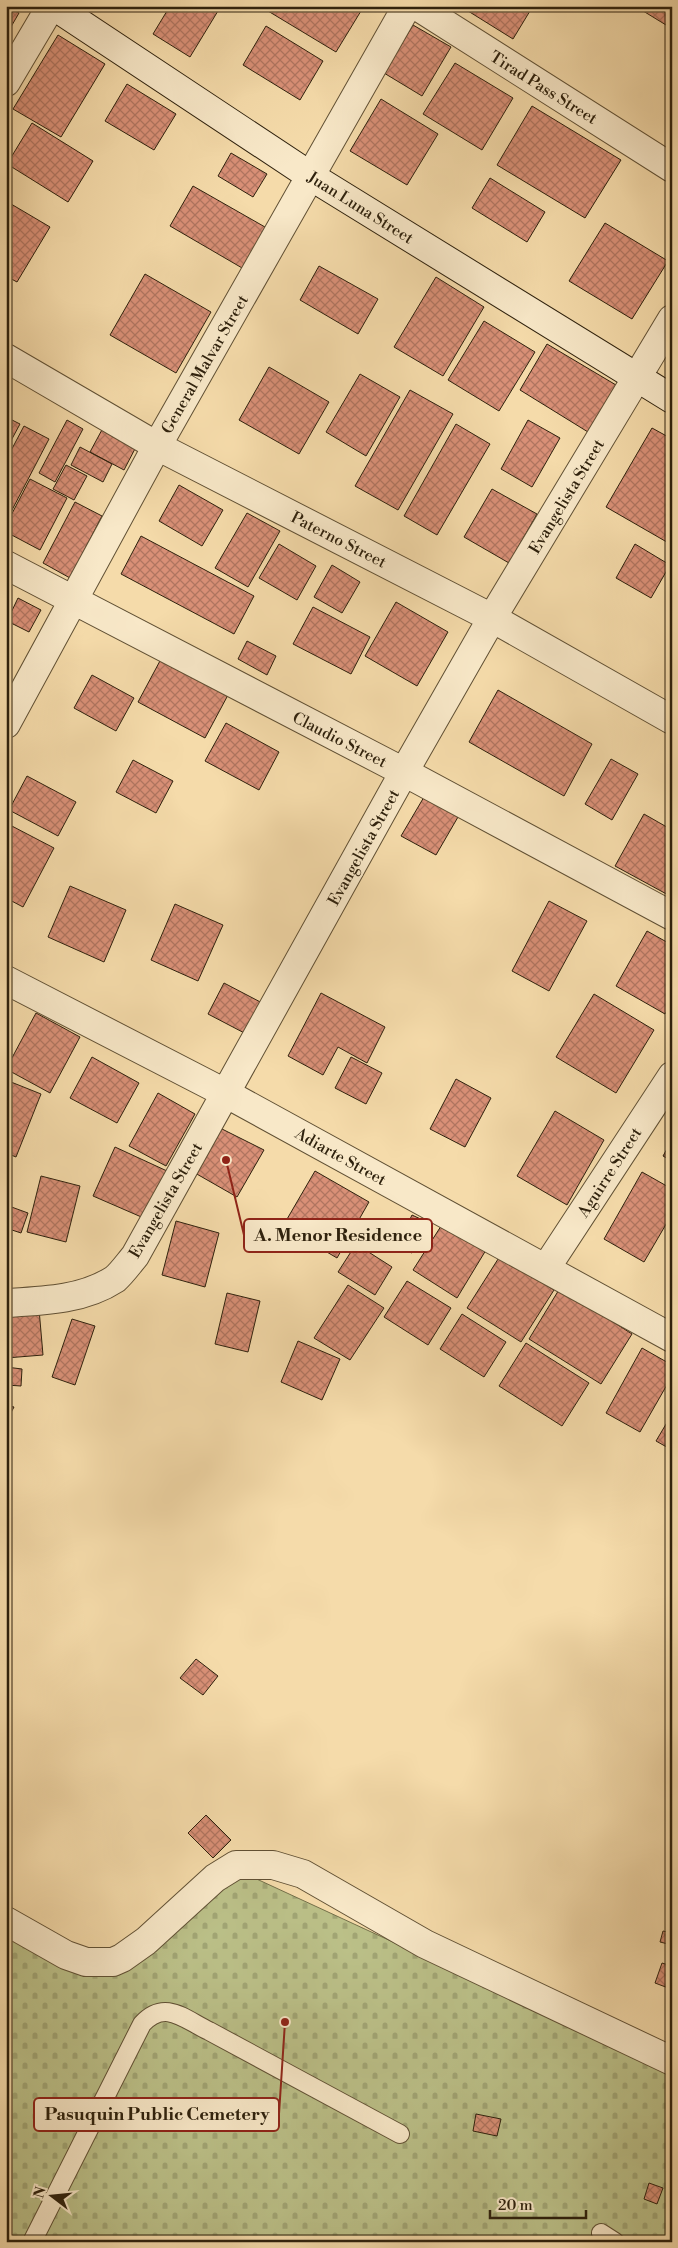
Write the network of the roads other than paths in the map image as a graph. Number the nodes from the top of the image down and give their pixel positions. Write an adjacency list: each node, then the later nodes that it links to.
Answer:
1 (50, 6): 5 (street)
2 (54, 6): 7 (street, Juan Luna Street)
3 (407, 6): 7 (street, General Malvar Street)
4 (417, 6): 6 (street, Tirad Pass Street)
5 (6, 82)
6 (672, 168)
7 (312, 177): 10 (street, Juan Luna Street); 12 (street, General Malvar Street)
8 (672, 319): 10 (street, Evangelista Street)
9 (6, 358): 12 (street, Paterno Street)
10 (637, 377): 11 (street, Juan Luna Street); 15 (street, Evangelista Street)
11 (672, 399)
12 (157, 446): 14 (street, General Malvar Street); 15 (street, Paterno Street)
13 (6, 565): 14 (street, Claudio Street)
14 (72, 600): 17 (street, General Malvar Street); 18 (street, Claudio Street)
15 (492, 618): 16 (street, Paterno Street); 18 (street, Evangelista Street)
16 (672, 720)
17 (6, 724)
18 (404, 772): 19 (street, Claudio Street); 22 (street, Evangelista Street)
19 (672, 916)
20 (6, 980): 22 (street, Adiarte Street)
21 (672, 1076): 23 (street, Aguirre Street)
22 (227, 1094): 23 (street, Adiarte Street); 24 (street, Evangelista Street)
23 (546, 1268): 25 (street, Adiarte Street)
24 (6, 1303)
25 (672, 1338)
26 (6, 1921): 27 (street)
27 (672, 2060)
28 (400, 2134): 29 (lane)
29 (32, 2242)

